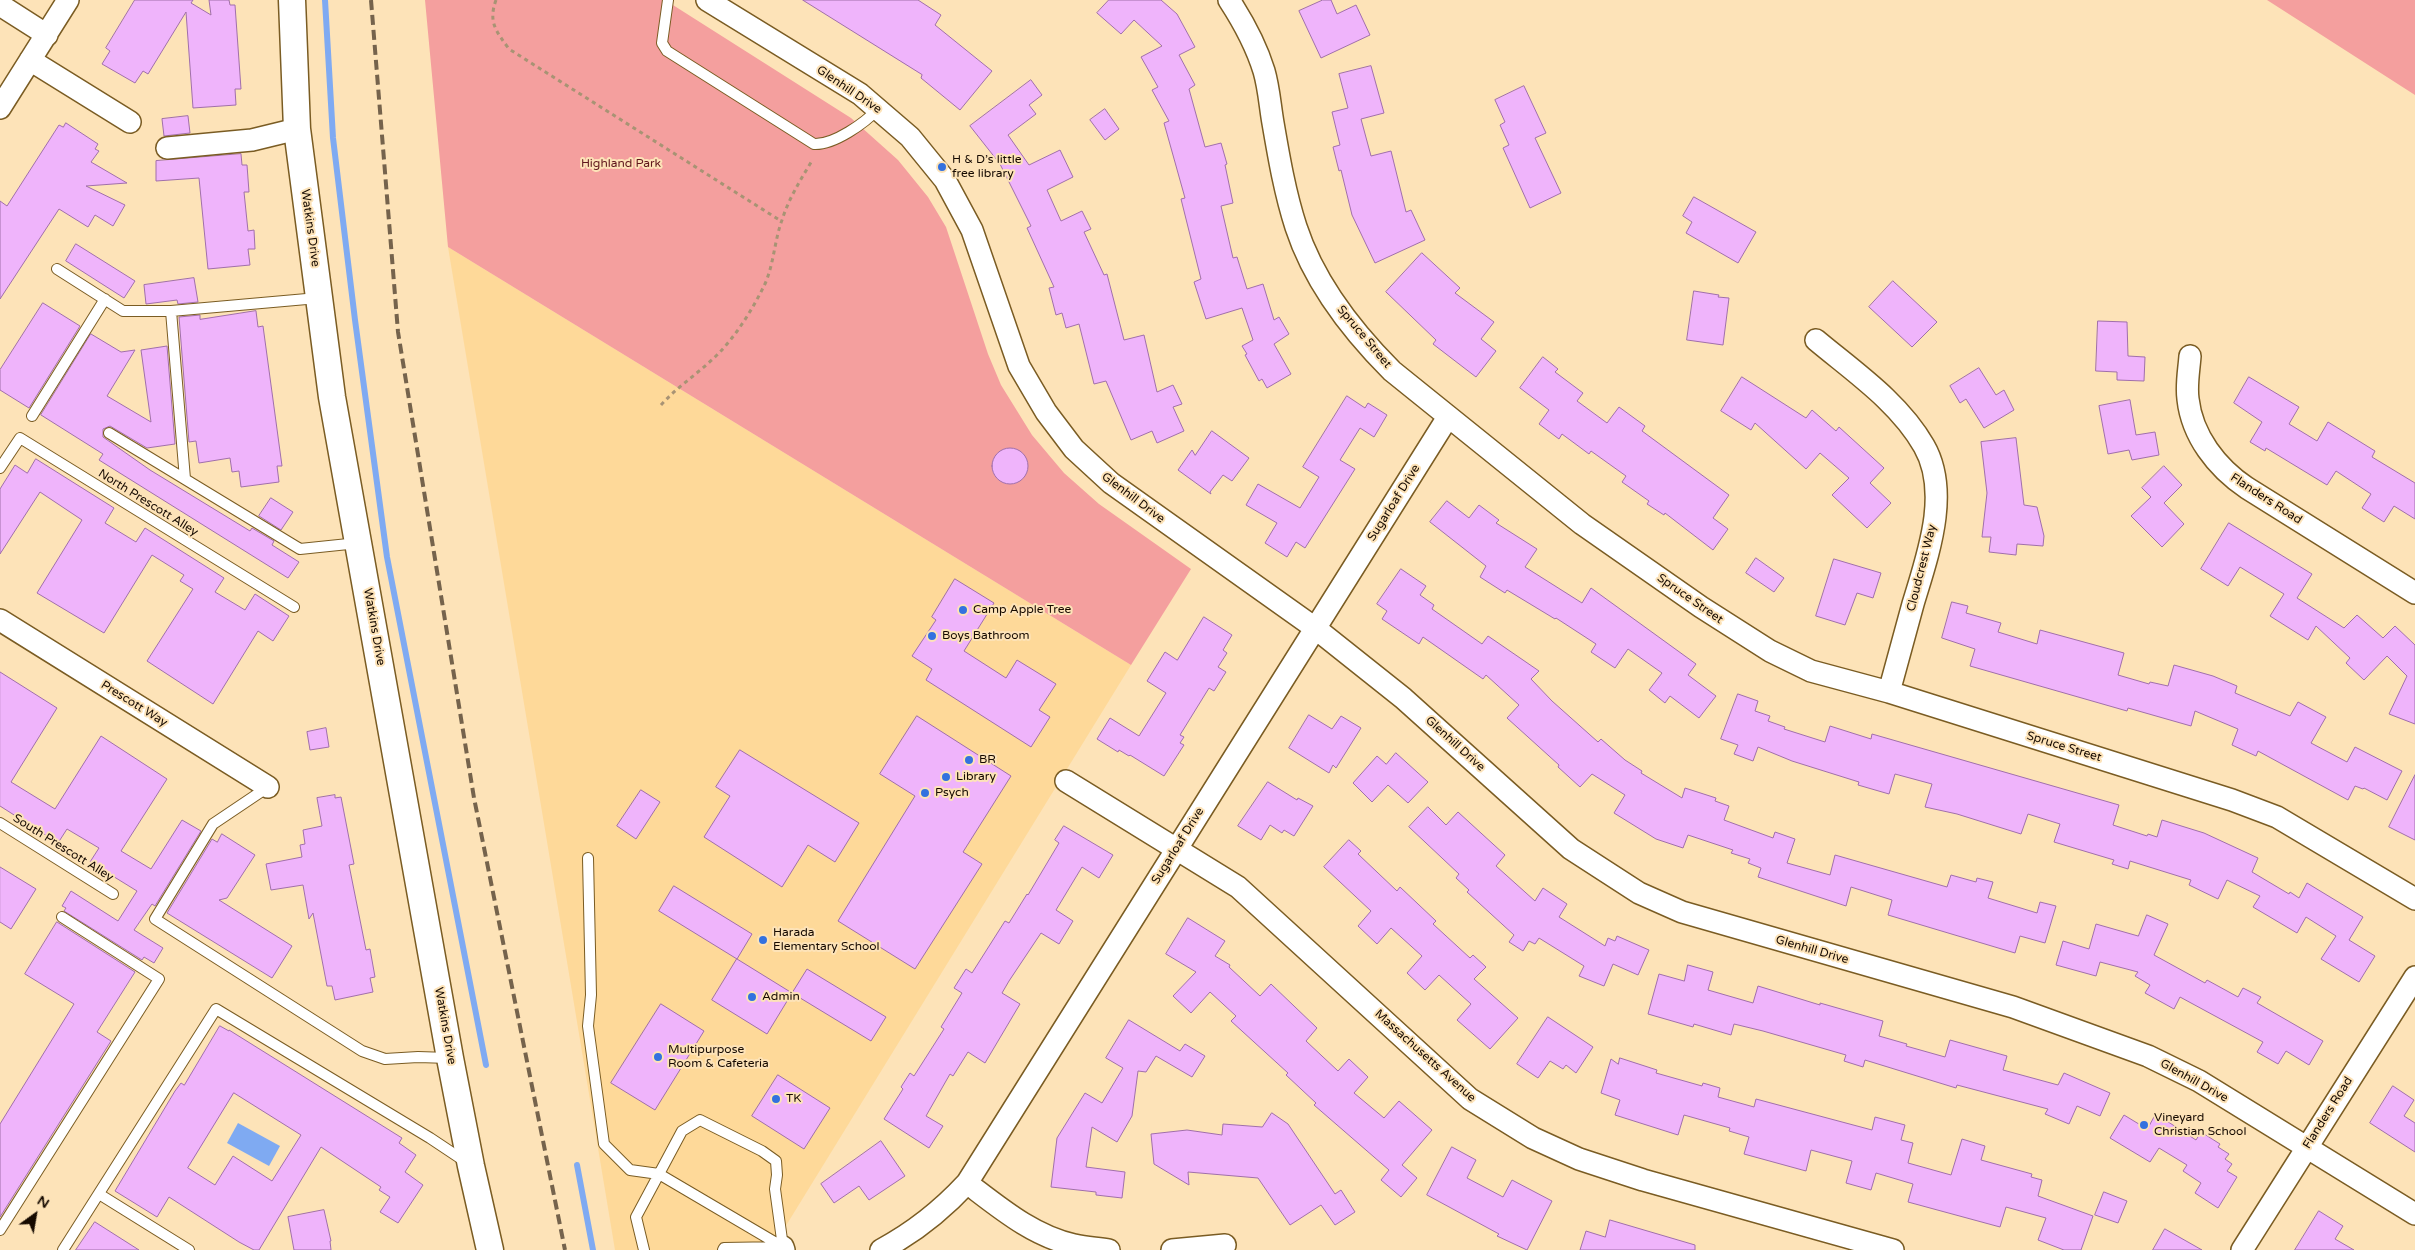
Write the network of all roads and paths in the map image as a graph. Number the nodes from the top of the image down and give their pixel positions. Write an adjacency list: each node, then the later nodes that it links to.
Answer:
1 (68, 0): 8 (street)
2 (292, 0): 13 (street, Watkins Drive)
3 (496, 0): 16 (path)
4 (668, 0): 11 (lane)
5 (707, 0): 11 (street, Glenhill Drive)
6 (1229, 0): 25 (street, Spruce Street)
7 (0, 5): 8 (street)
8 (47, 35): 9 (street)
9 (30, 60): 10 (street); 12 (street)
10 (2, 100)
11 (879, 108): 33 (street, Glenhill Drive)
12 (130, 122)
13 (297, 129): 14 (street); 18 (street, Watkins Drive)
14 (167, 148)
15 (820, 158): 16 (path)
16 (781, 221): 23 (path)
17 (57, 270): 19 (lane)
18 (319, 298): 20 (lane); 29 (street, Watkins Drive)
19 (105, 300): 20 (lane); 24 (lane)
20 (171, 311): 28 (lane)
21 (1816, 340): 34 (street, Cloudcrest Way)
22 (2190, 356): 30 (street, Flanders Road)
23 (661, 406)
24 (32, 416)
25 (1448, 417): 33 (street, Sugarloaf Drive); 34 (street, Spruce Street)
26 (109, 433): 28 (lane)
27 (0, 468): 31 (lane, North Prescott Alley)
28 (185, 479): 29 (lane)
29 (358, 543): 44 (street, Watkins Drive)
30 (2415, 593)
31 (294, 607)
32 (0, 620): 36 (street, Prescott Way)
33 (1315, 628): 38 (street, Sugarloaf Drive); 45 (street, Glenhill Drive)
34 (1889, 692): 41 (street, Spruce Street)
35 (1066, 781): 38 (street, Massachusetts Avenue)
36 (268, 787): 44 (lane)
37 (0, 824): 40 (lane, South Prescott Alley)
38 (1176, 849): 48 (street, Sugarloaf Drive); 62 (street, Massachusetts Avenue)
39 (588, 858): 47 (lane)
40 (113, 894)
41 (2415, 899)
42 (62, 917): 51 (lane)
43 (2415, 977): 45 (street, Flanders Road)
44 (450, 1058): 46 (street, Watkins Drive)
45 (2307, 1147): 50 (street, Glenhill Drive); 63 (street, Flanders Road)
46 (471, 1166): 49 (lane); 56 (street, Watkins Drive)
47 (659, 1174): 53 (lane); 53 (lane); 57 (lane)
48 (967, 1183): 59 (street, Sugarloaf Drive); 60 (street)
49 (99, 1194): 54 (lane); 55 (lane)
50 (2415, 1214)
51 (0, 1230)
52 (1225, 1245): 61 (street)
53 (783, 1248): 58 (lane)
54 (63, 1250)
55 (189, 1250)
56 (490, 1250)
57 (644, 1250)
58 (723, 1250)
59 (881, 1250)
60 (1109, 1250)
61 (1172, 1250)
62 (1893, 1250)
63 (2242, 1250)

